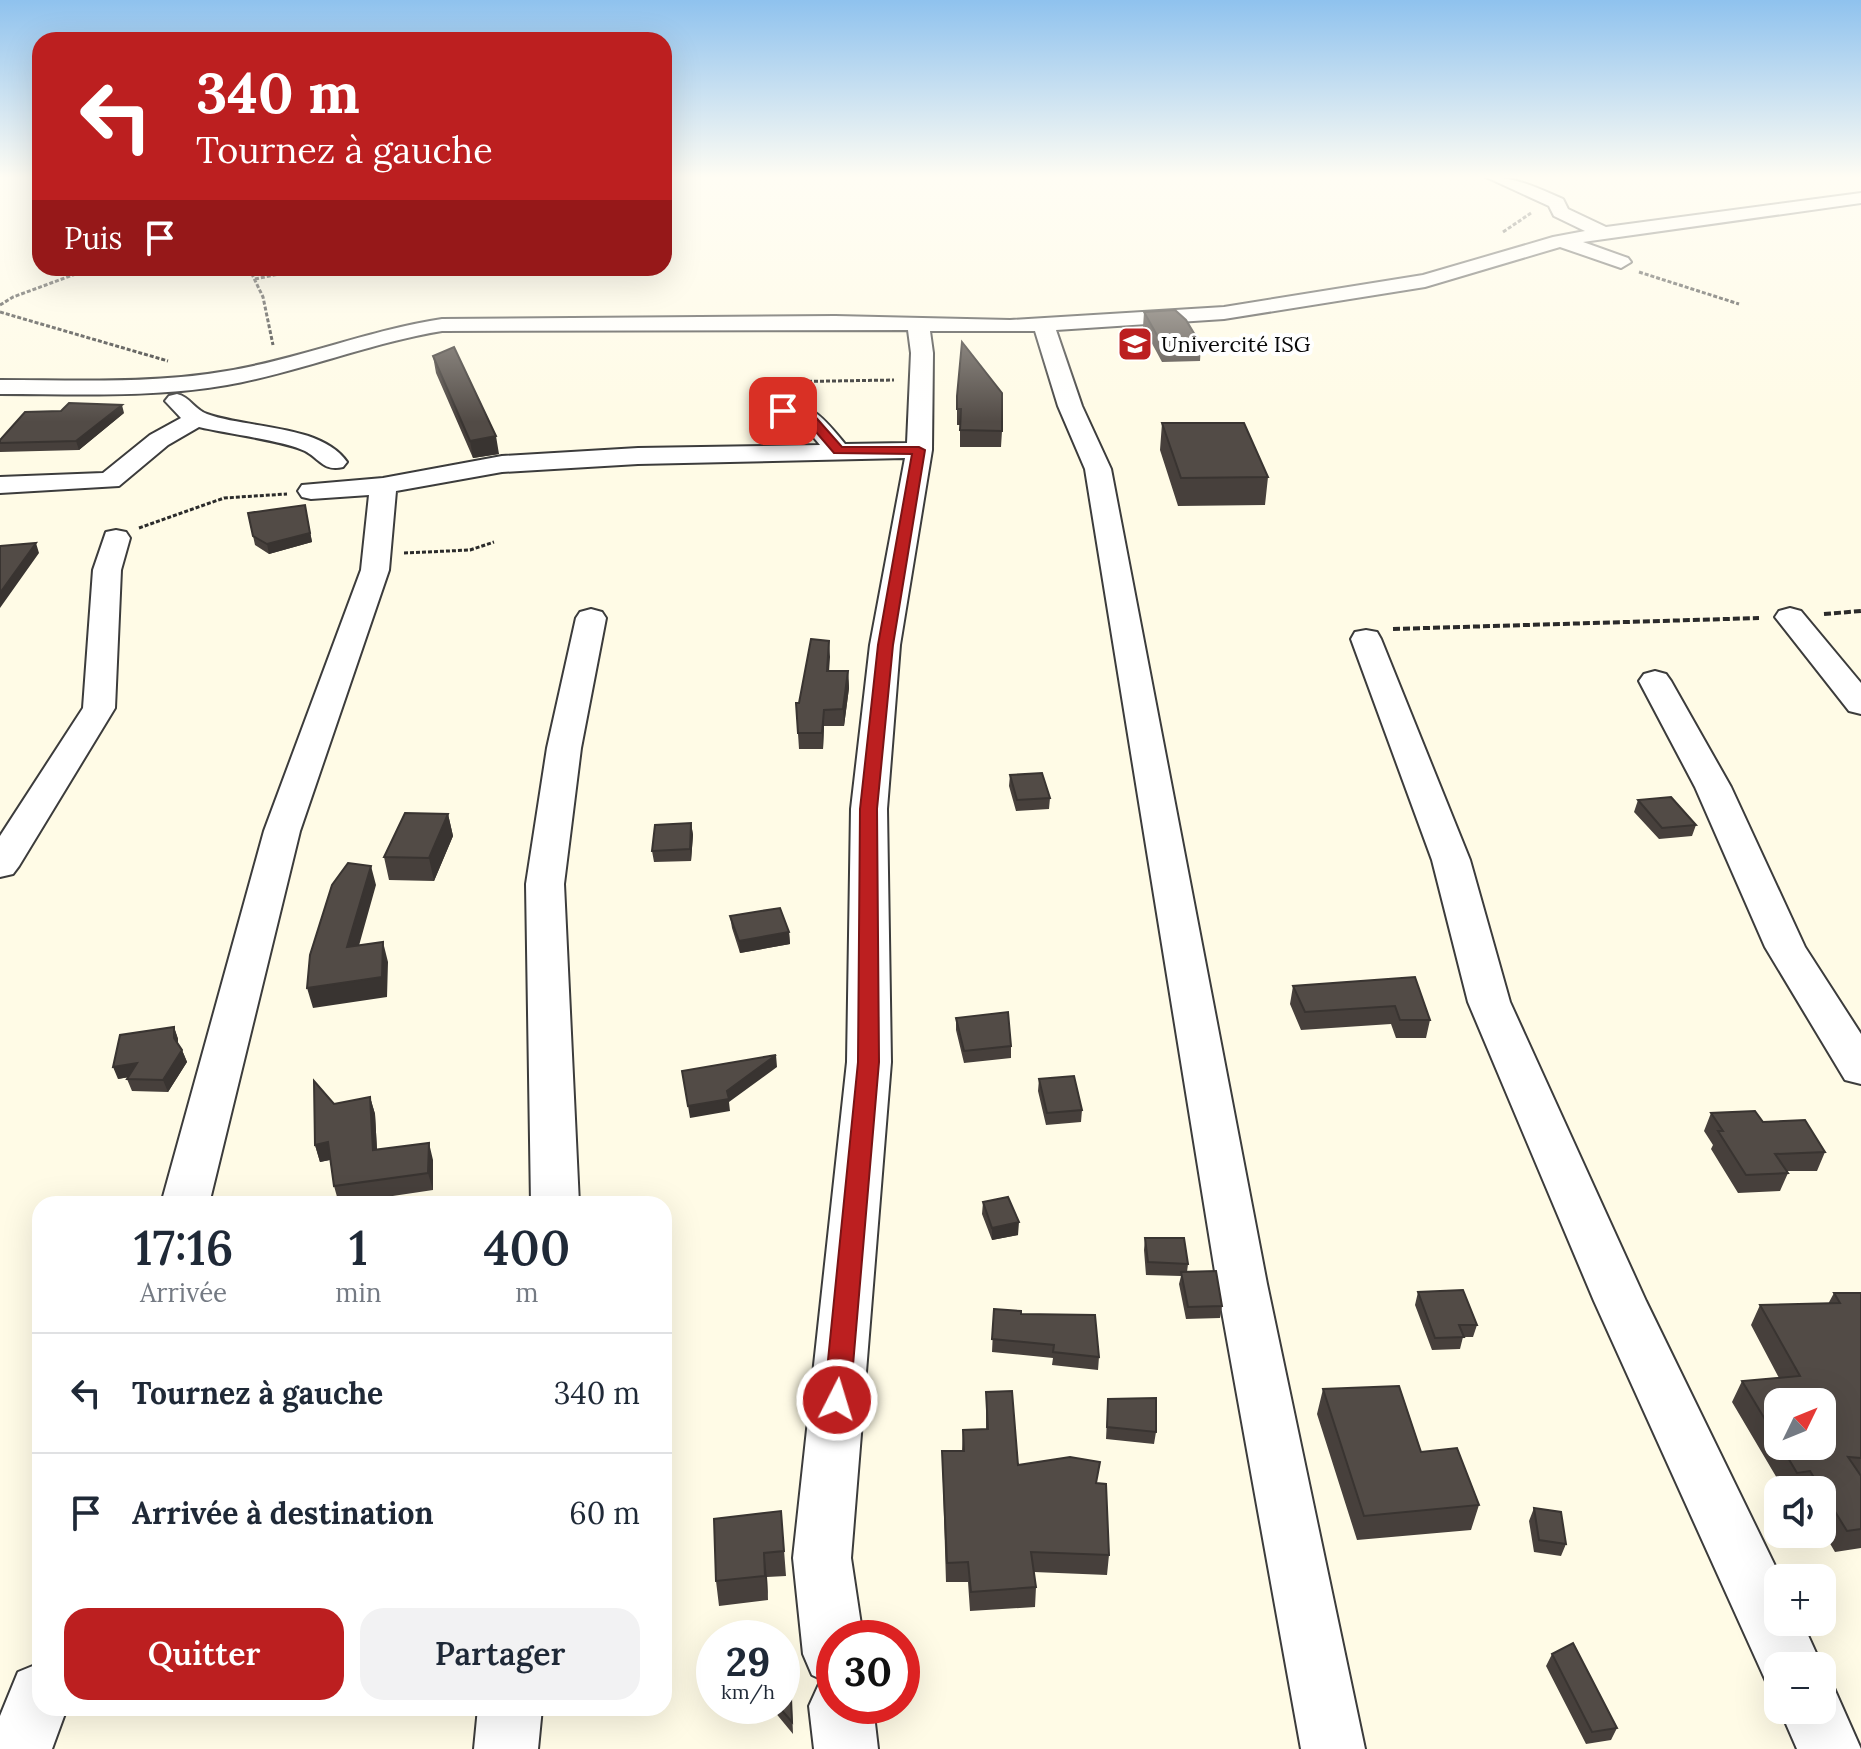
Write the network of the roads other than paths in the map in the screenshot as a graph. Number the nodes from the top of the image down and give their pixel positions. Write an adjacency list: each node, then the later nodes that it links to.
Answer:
1 (1501, 259): 5 (street)
2 (1611, 259): 3 (street)
3 (1621, 262)
4 (918, 323): 5 (street); 6 (street); 10 (street)
5 (1044, 325): 35 (street)
6 (168, 385): 7 (street); 9 (street)
7 (8, 394)
8 (783, 411): 11 (street)
9 (196, 419): 12 (street); 13 (street)
10 (919, 450): 11 (street); 26 (street)
11 (838, 451): 14 (street)
12 (334, 462)
13 (0, 485)
14 (383, 486): 15 (street); 24 (street)
15 (311, 491)
16 (131, 529): 22 (street)
17 (1790, 617): 21 (street)
18 (591, 618): 25 (street)
19 (1366, 639): 27 (street)
20 (1655, 681): 23 (street)
21 (1861, 704)
22 (0, 866)
23 (1861, 1069)
24 (187, 1196)
25 (555, 1196)
26 (830, 1620)
27 (1784, 1652)
28 (32, 1716): 32 (street)
29 (509, 1716): 33 (street)
30 (843, 1724): 34 (street)
31 (1818, 1724): 36 (street)
32 (20, 1749)
33 (506, 1749)
34 (846, 1749)
35 (1333, 1749)
36 (1830, 1749)

